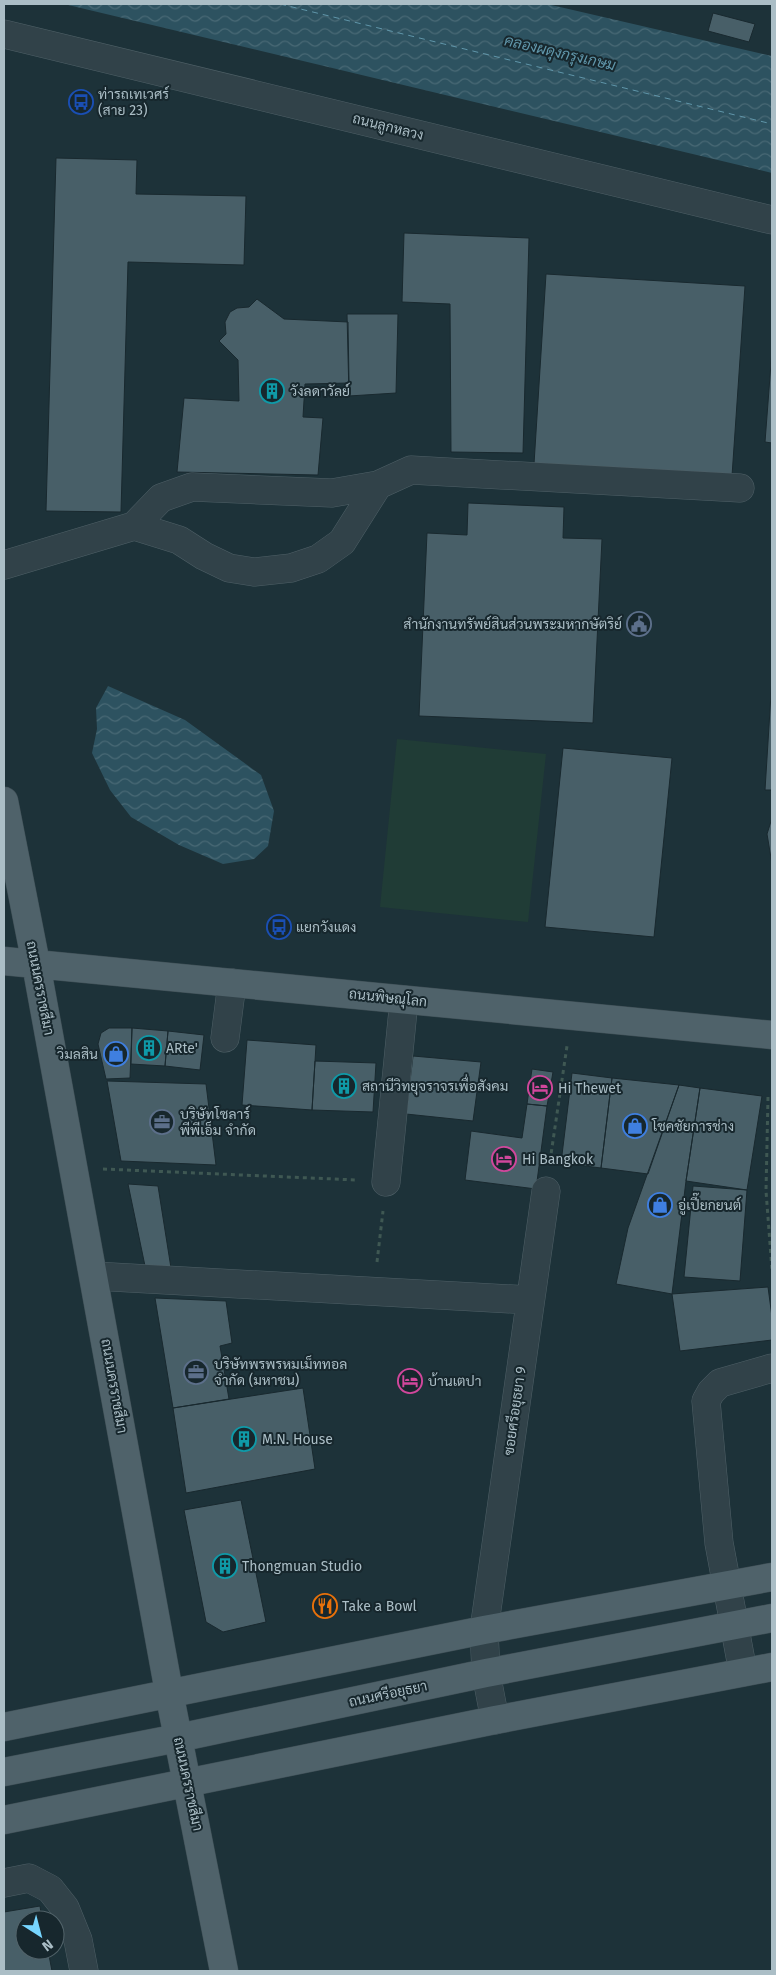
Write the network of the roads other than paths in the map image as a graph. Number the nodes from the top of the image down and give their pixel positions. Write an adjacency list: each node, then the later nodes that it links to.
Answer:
1 (4, 34): 2 (street, ถนนลูกหลวง)
2 (772, 220)
3 (378, 485): 4 (street); 5 (street); 5 (street)
4 (740, 488)
5 (134, 526): 6 (street)
6 (4, 565)
7 (4, 801): 9 (main road, ถนนนครราชสีมา)
8 (4, 961): 9 (main road, ถนนพิษณุโลก)
9 (36, 964): 10 (main road, ถนนพิษณุโลก); 16 (main road, ถนนนครราชสีมา)
10 (232, 983): 11 (main road, ถนนพิษณุโลก); 13 (street)
11 (404, 1000): 12 (main road, ถนนพิษณุโลก); 14 (street)
12 (772, 1035)
13 (225, 1038)
14 (386, 1182)
15 (546, 1191): 17 (street, ซอยศรีอยุธยา 9)
16 (94, 1276): 17 (street); 27 (main road, ถนนนครราชสีมา)
17 (530, 1300): 23 (street, ซอยศรีอยุธยา 9)
18 (772, 1368): 20 (street)
19 (772, 1577): 20 (main road)
20 (726, 1585): 22 (street); 23 (main road)
21 (772, 1618): 22 (main road, ถนนศรีอยุธยา)
22 (734, 1626): 25 (street); 26 (main road, ถนนศรีอยุธยา)
23 (484, 1630): 26 (street, ซอยศรีอยุธยา 9); 27 (main road)
24 (772, 1667): 25 (main road)
25 (743, 1672): 28 (main road)
26 (486, 1674): 28 (street, ซอยศรีอยุธยา 9); 30 (main road, ถนนศรีอยุธยา)
27 (169, 1692): 29 (main road); 30 (main road, ถนนนครราชสีมา)
28 (495, 1720): 32 (main road)
29 (4, 1727)
30 (178, 1738): 31 (main road, ถนนศรีอยุธยา); 32 (main road, ถนนนครราชสีมา)
31 (4, 1772)
32 (188, 1783): 33 (main road); 36 (main road, ถนนนครราชสีมา)
33 (4, 1820)
34 (4, 1883): 35 (street)
35 (84, 1971)
36 (224, 1971)

